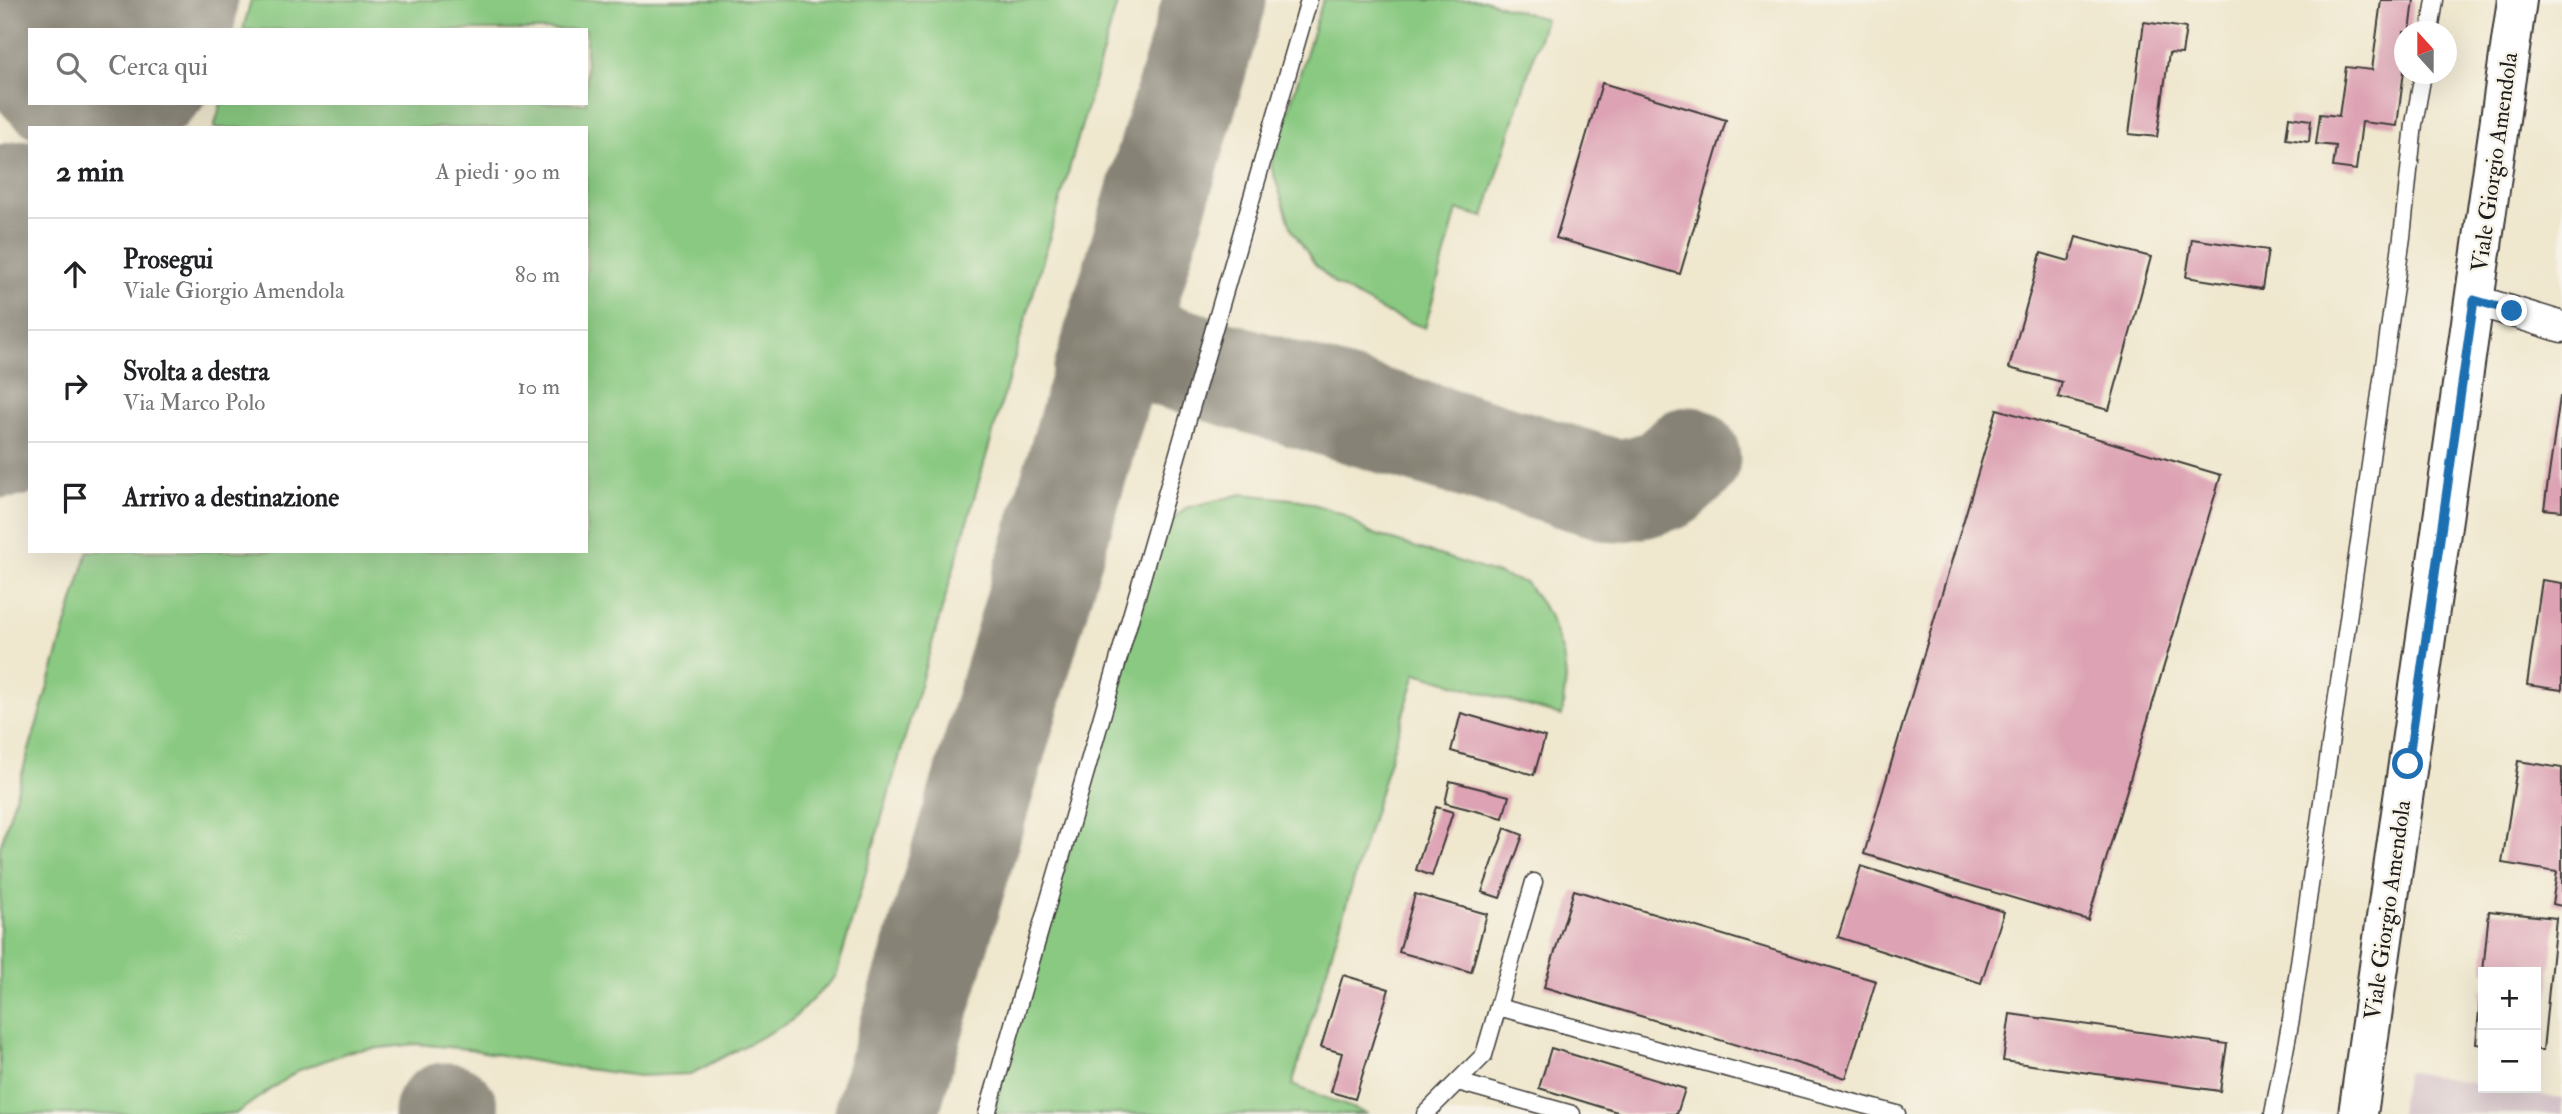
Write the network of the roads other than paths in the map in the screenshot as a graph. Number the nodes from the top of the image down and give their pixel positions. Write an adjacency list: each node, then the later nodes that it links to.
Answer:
1 (1309, 0): 11 (lane)
2 (2435, 0): 4 (lane)
3 (2517, 0): 6 (main road, Viale Giorgio Amendola)
4 (2432, 21)
5 (2421, 84): 15 (lane)
6 (2474, 300): 7 (street); 16 (main road, Viale Giorgio Amendola)
7 (2562, 327)
8 (1534, 882): 9 (lane)
9 (1498, 1007): 10 (lane); 14 (lane)
10 (1458, 1082): 12 (lane); 13 (lane)
11 (987, 1114)
12 (1425, 1114)
13 (1572, 1114)
14 (1891, 1114)
15 (2273, 1114)
16 (2358, 1114)

